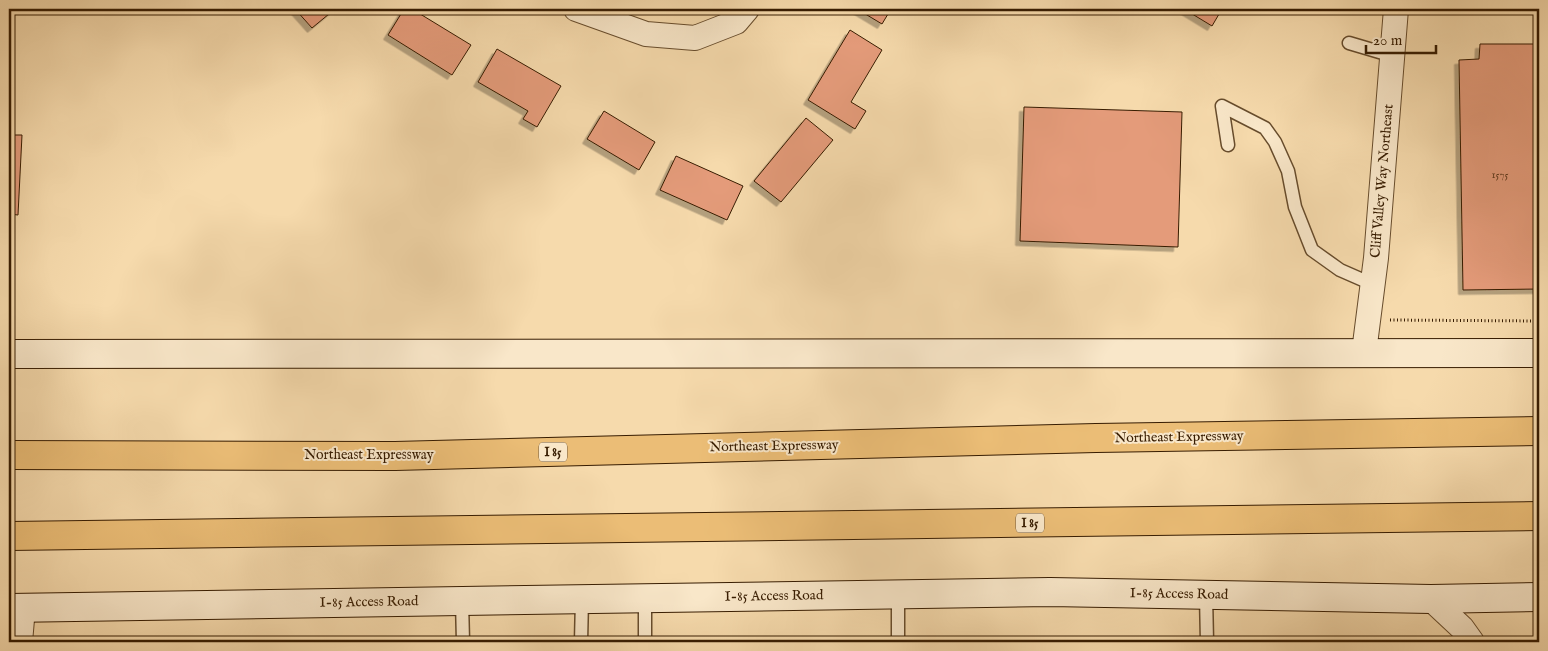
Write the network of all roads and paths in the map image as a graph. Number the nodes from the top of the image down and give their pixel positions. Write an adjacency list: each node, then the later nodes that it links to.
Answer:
1 (576, 9): 2 (street)
2 (747, 9)
3 (1396, 9): 5 (street, Cliff Valley Way Northeast)
4 (1349, 43): 5 (lane)
5 (1393, 56): 7 (street, Cliff Valley Way Northeast)
6 (1228, 145): 7 (lane)
7 (1372, 284): 8 (street, Cliff Valley Way Northeast)
8 (1368, 321): 9 (path); 10 (street, Cliff Valley Way Northeast)
9 (1539, 321)
10 (1364, 352): 11 (main road); 12 (main road)
11 (1539, 353)
12 (9, 354)
13 (1539, 431): 14 (highway, Northeast Expressway / I 85)
14 (9, 455)
15 (1539, 516): 16 (highway, I 85)
16 (9, 536)
17 (898, 594): 18 (main road, I-85 Access Road); 20 (main road, I-85 Access Road); 29 (lane)
18 (1206, 595): 22 (main road, I-85 Access Road); 30 (lane)
19 (1539, 597): 22 (main road, I-85 Access Road)
20 (645, 598): 21 (main road, I-85 Access Road); 28 (lane)
21 (582, 599): 23 (main road, I-85 Access Road); 27 (lane)
22 (1431, 599): 31 (street)
23 (462, 601): 24 (main road, I-85 Access Road); 26 (lane)
24 (16, 608): 25 (street)
25 (20, 642)
26 (463, 642)
27 (581, 642)
28 (645, 642)
29 (898, 642)
30 (1207, 642)
31 (1472, 642)

